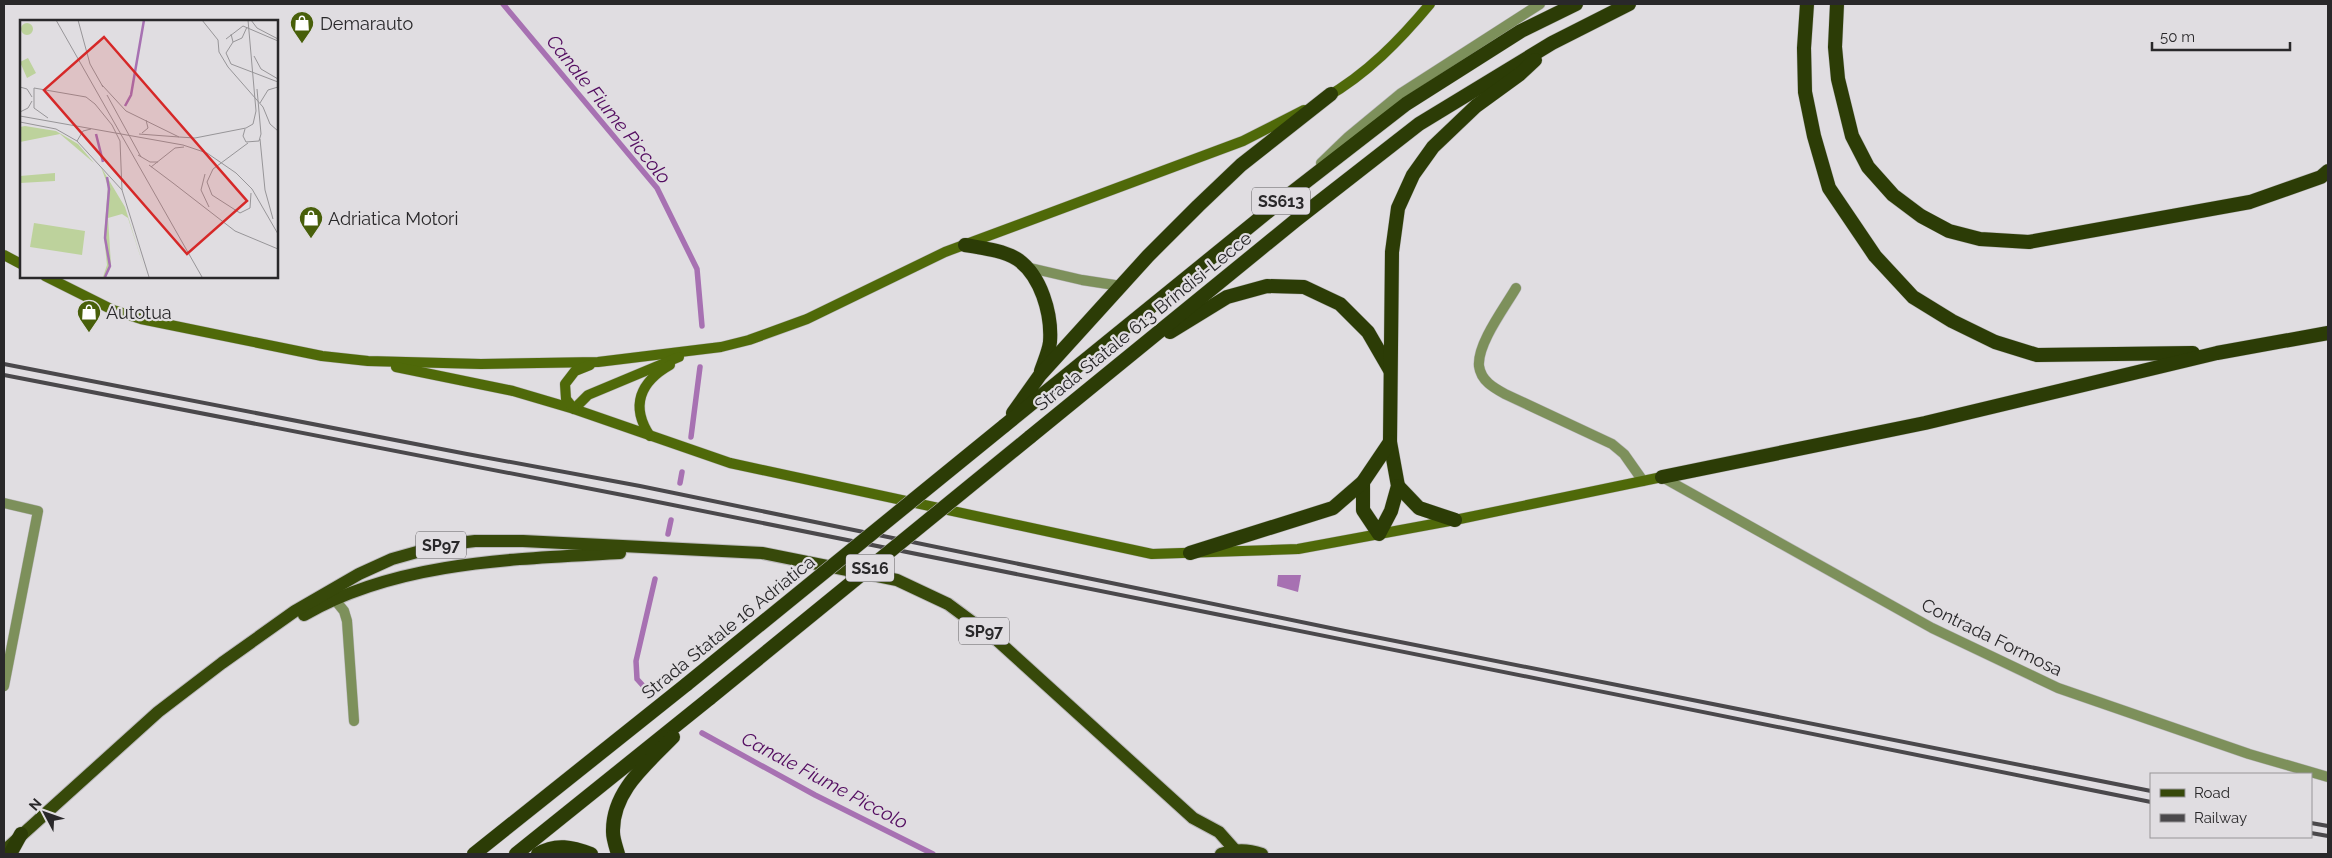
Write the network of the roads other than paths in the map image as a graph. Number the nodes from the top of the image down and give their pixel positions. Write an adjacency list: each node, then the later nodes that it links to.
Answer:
1 (1430, 4): 8 (main road)
2 (1540, 4): 10 (street)
3 (1576, 4): 10 (highway, Strada Statale 613 Brindisi-Lecce / SS613)
4 (1629, 4): 7 (highway, Strada Statale 613 Brindisi-Lecce / SS613)
5 (1807, 4): 20 (highway)
6 (1837, 7): 9 (highway)
7 (1552, 43): 21 (highway, Strada Statale 613 Brindisi-Lecce / SS613); 24 (highway)
8 (1331, 94): 11 (main road); 16 (highway)
9 (2328, 171)
10 (1281, 201): 27 (highway, Strada Statale 613 Brindisi-Lecce / SS613)
11 (965, 245): 14 (highway); 19 (main road)
12 (4, 255): 13 (main road)
13 (20, 263)
14 (1026, 267): 16 (street); 25 (highway)
15 (49, 278): 22 (main road)
16 (1121, 286): 25 (highway)
17 (1516, 288): 32 (street)
18 (2328, 333): 20 (highway)
19 (694, 351): 23 (main road); 26 (main road); 28 (main road)
20 (2218, 353): 31 (highway)
21 (1126, 359): 24 (highway); 29 (highway, Strada Statale 613 Brindisi-Lecce / SS613)
22 (368, 361): 23 (main road); 26 (main road)
23 (598, 362): 26 (main road)
24 (1390, 370): 30 (highway)
25 (1040, 375): 27 (highway)
26 (574, 409): 28 (main road)
27 (1004, 426): 50 (highway, Strada Statale 16 Adriatica / SS16, bridge)
28 (650, 436): 39 (main road)
29 (1030, 437): 43 (highway, SS16, bridge)
30 (1390, 442): 33 (highway); 34 (highway)
31 (1662, 477): 32 (main road); 45 (street, Contrada Formosa)
32 (1643, 481): 36 (main road)
33 (1362, 482): 37 (highway); 39 (highway)
34 (1398, 486): 36 (highway); 37 (highway)
35 (4, 503): 42 (street)
36 (1455, 520): 37 (main road)
37 (1378, 534): 39 (main road)
38 (690, 549): 40 (main road, SP97); 41 (main road, SP97); 47 (main road, SP97)
39 (1190, 553)
40 (335, 600): 41 (main road, SP97); 44 (street)
41 (222, 663): 46 (main road, SP97)
42 (4, 686)
43 (710, 698): 51 (highway, SS16); 54 (highway, SS16)
44 (354, 721)
45 (2328, 777)
46 (21, 834): 48 (main road, SP97); 49 (highway)
47 (1235, 850): 55 (main road); 56 (main road)
48 (4, 851)
49 (10, 854)
50 (474, 854)
51 (516, 854)
52 (538, 854): 53 (highway)
53 (591, 854)
54 (618, 854)
55 (1221, 854)
56 (1262, 854)

